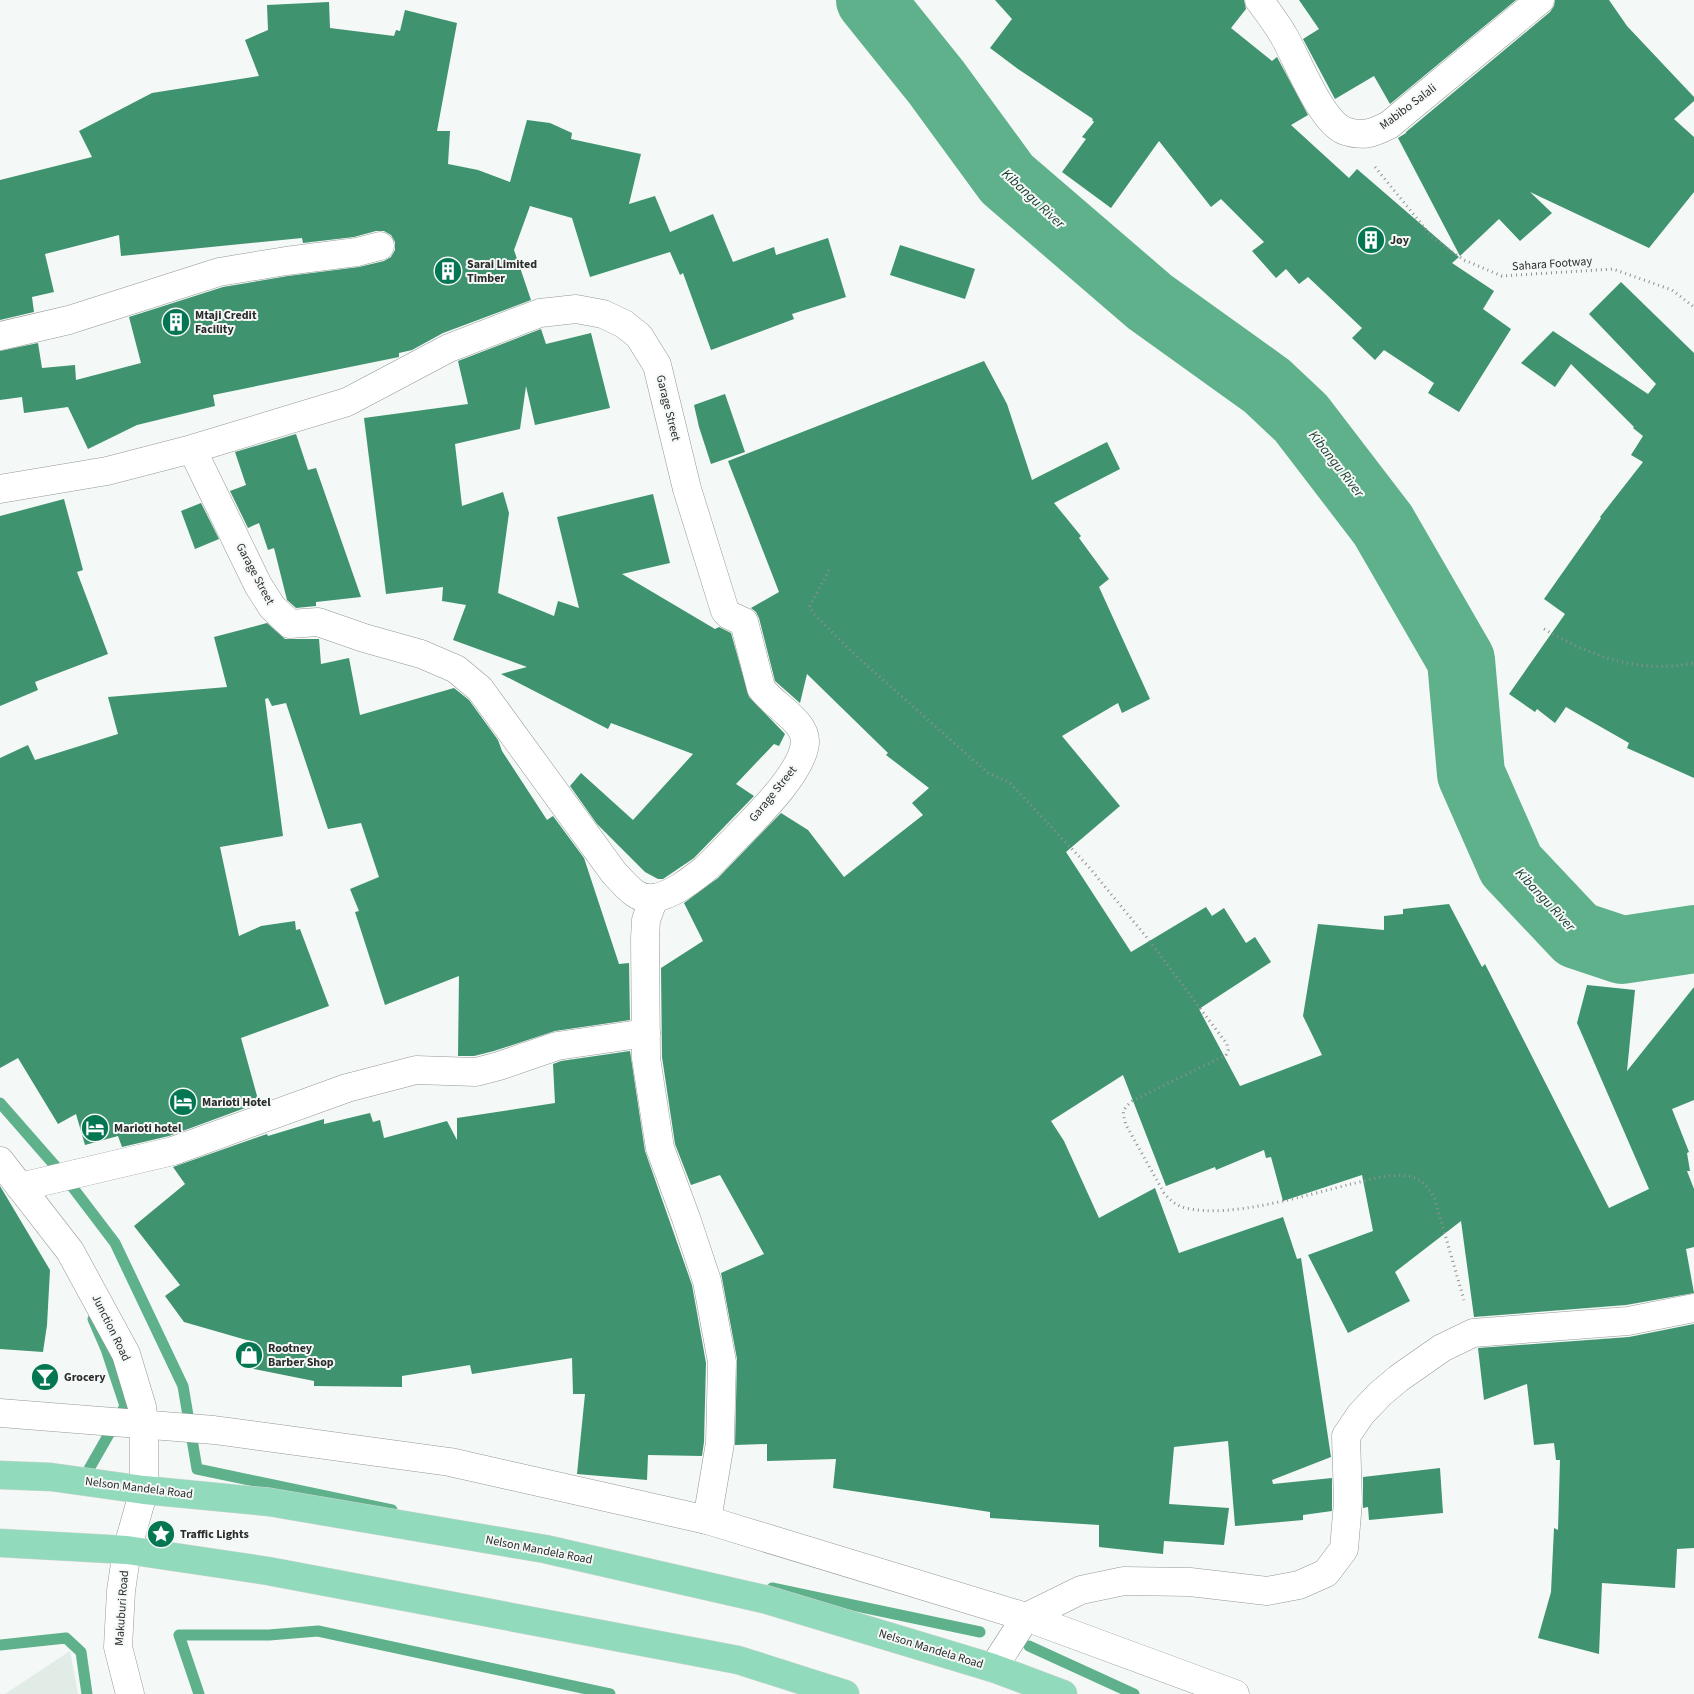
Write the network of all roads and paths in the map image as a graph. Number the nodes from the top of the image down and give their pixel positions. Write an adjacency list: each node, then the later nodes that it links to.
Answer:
1 (1259, 0): 3 (street, Mabibo Salali)
2 (1540, 0): 3 (street, Mabibo Salali)
3 (1344, 130): 5 (path, Sahara Footway)
4 (380, 246): 6 (street)
5 (1694, 306)
6 (0, 336)
7 (192, 449): 8 (street, Garage Street); 12 (street, Garage Street); 12 (street, Garage Street)
8 (0, 490)
9 (830, 570): 17 (path)
10 (1544, 629): 11 (path)
11 (1694, 663)
12 (654, 898): 13 (street)
13 (646, 1033): 15 (street); 22 (street)
14 (0, 1161): 15 (street, Junction Road)
15 (20, 1187): 19 (street, Junction Road)
16 (1694, 1308): 17 (street)
17 (1473, 1332): 25 (street)
18 (0, 1413): 19 (street)
19 (144, 1425): 21 (street, Junction Road); 22 (street)
20 (0, 1475): 21 (main road, Nelson Mandela Road)
21 (144, 1490): 24 (street, Junction Road); 26 (main road, Nelson Mandela Road)
22 (707, 1520): 25 (street)
23 (0, 1543): 24 (main road)
24 (127, 1550): 27 (street, Makuburi Road); 28 (main road)
25 (1026, 1616): 26 (street); 30 (street)
26 (993, 1668): 29 (main road, Nelson Mandela Road)
27 (130, 1694)
28 (845, 1694)
29 (1063, 1694)
30 (1235, 1694)

